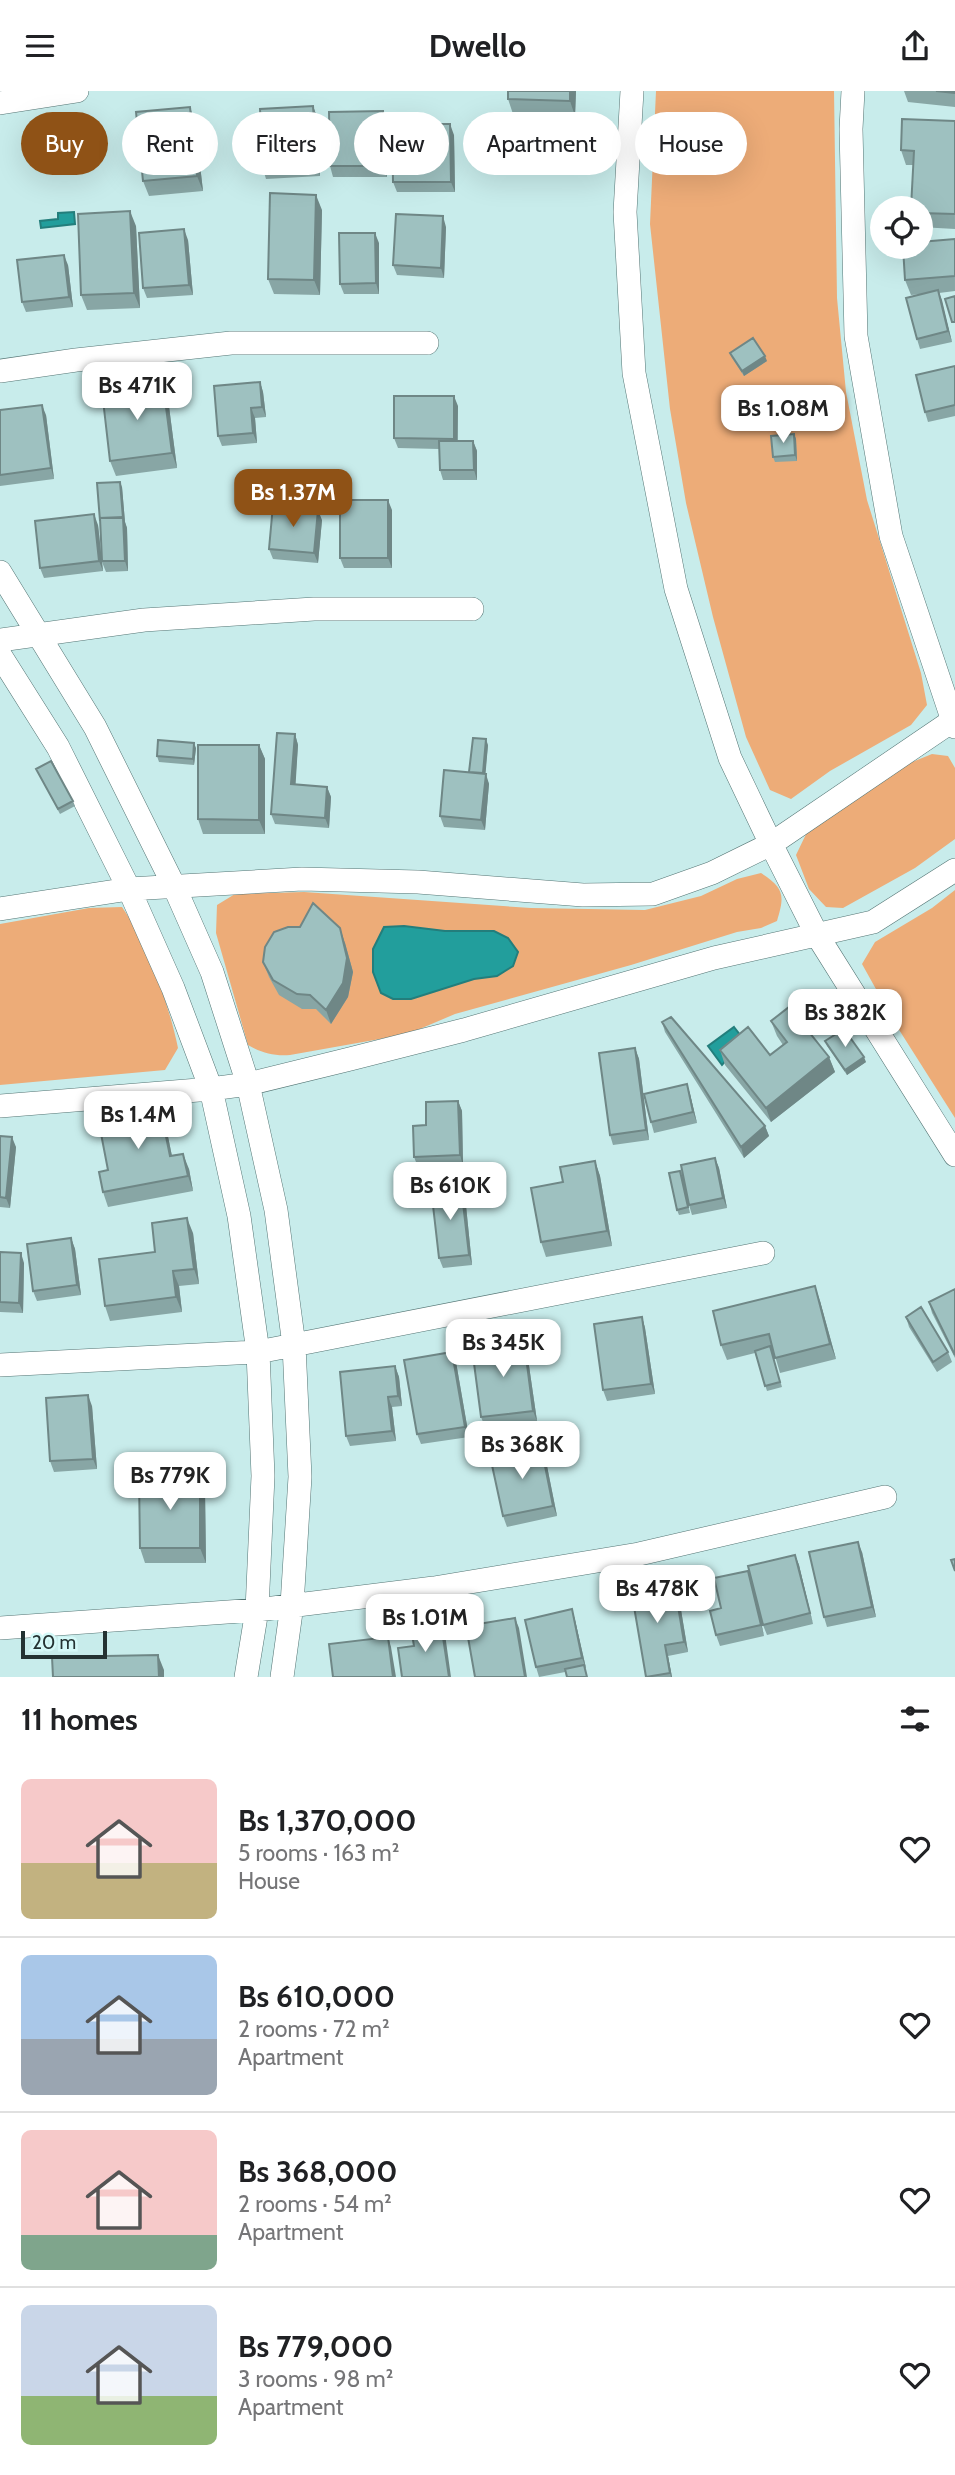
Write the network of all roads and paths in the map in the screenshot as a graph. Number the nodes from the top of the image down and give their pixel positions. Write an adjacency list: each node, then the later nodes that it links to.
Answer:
1 (77, 91): 4 (street)
2 (632, 91): 13 (street)
3 (853, 91): 12 (street)
4 (0, 103)
5 (427, 343): 6 (street)
6 (0, 371)
7 (0, 572): 9 (street)
8 (472, 609): 9 (street)
9 (39, 635): 10 (street); 15 (street)
10 (0, 640)
11 (0, 655): 16 (street)
12 (954, 722): 13 (street)
13 (771, 844): 15 (street); 18 (street)
14 (955, 870): 18 (street)
15 (174, 885): 16 (street); 19 (street)
16 (129, 888): 17 (street); 20 (street)
17 (0, 909)
18 (817, 935): 19 (street); 22 (street)
19 (248, 1084): 20 (street); 24 (street)
20 (211, 1089): 21 (street); 25 (street)
21 (0, 1106)
22 (955, 1155)
23 (763, 1253): 24 (street)
24 (294, 1345): 25 (street); 28 (street)
25 (258, 1352): 26 (street); 29 (street)
26 (0, 1365)
27 (886, 1497): 28 (street)
28 (292, 1605): 29 (street); 32 (street)
29 (257, 1610): 30 (street); 31 (street)
30 (0, 1627)
31 (246, 1677)
32 (282, 1677)

